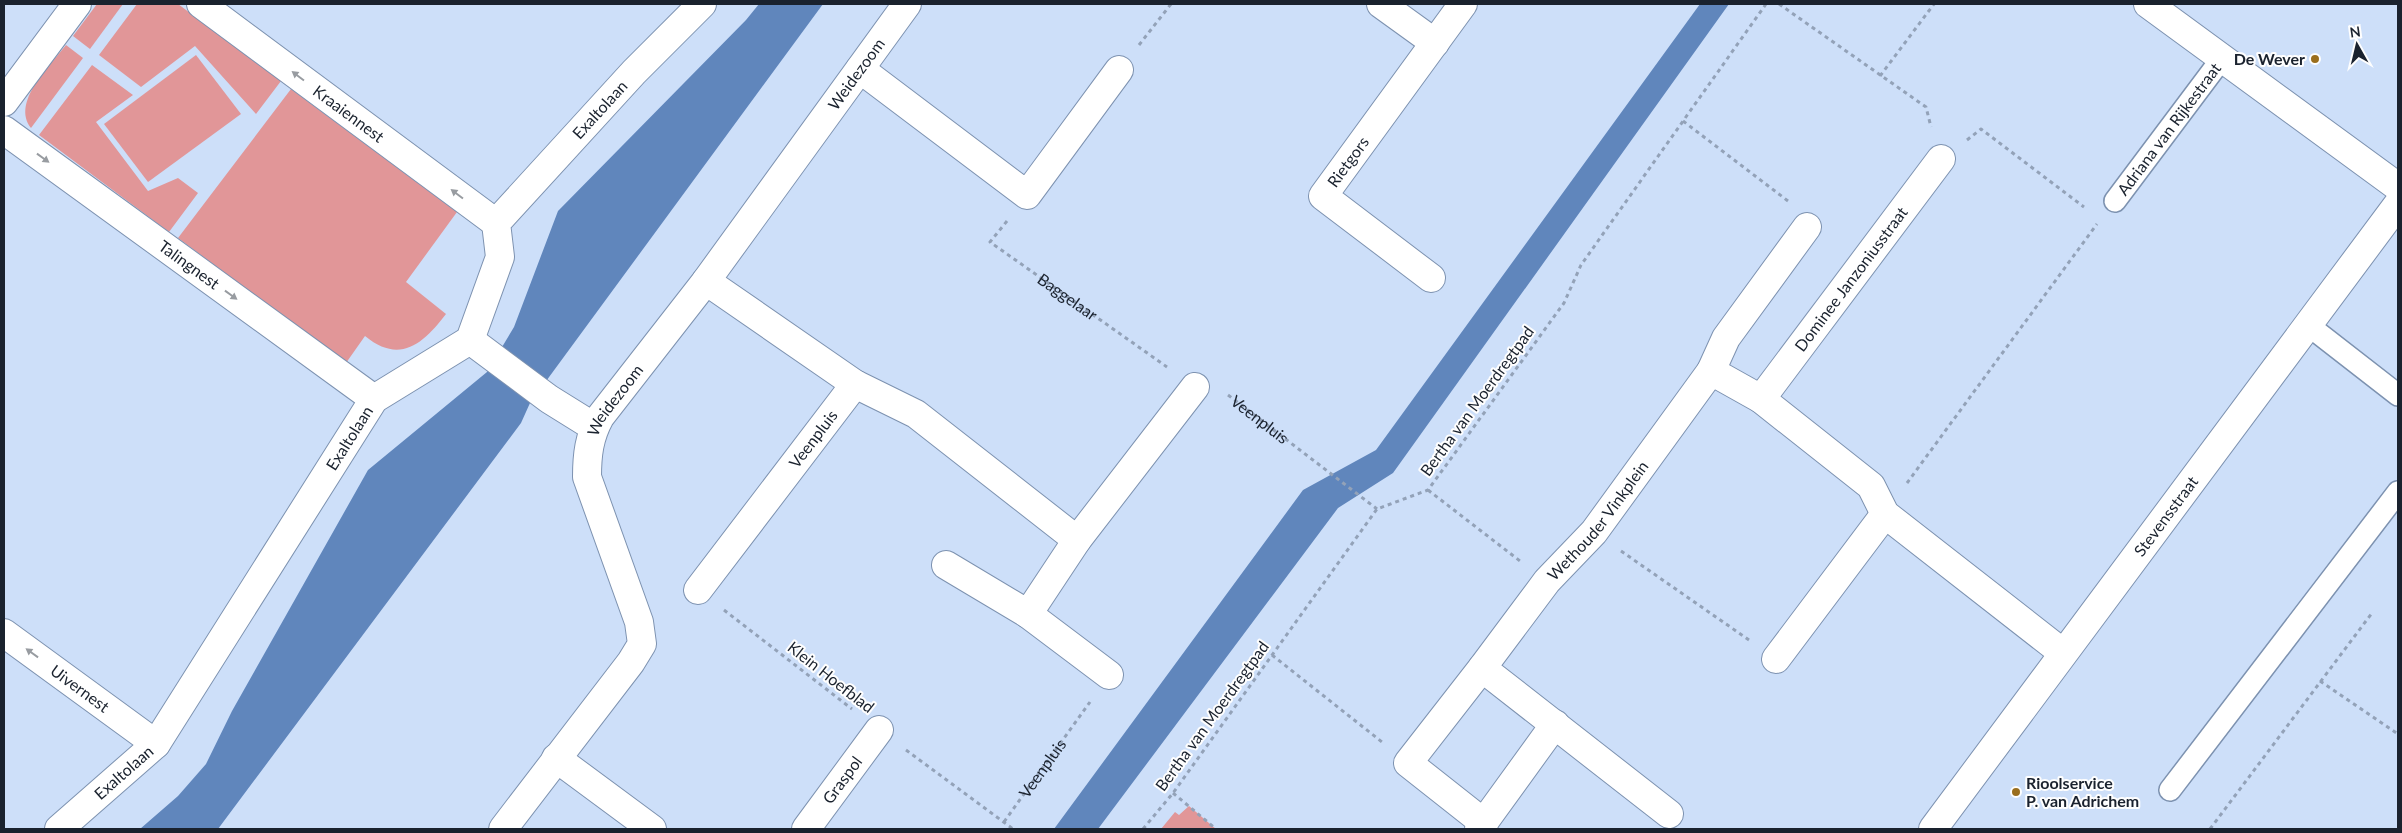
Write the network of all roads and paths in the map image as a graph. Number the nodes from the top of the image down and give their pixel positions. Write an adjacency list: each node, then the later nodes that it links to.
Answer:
1 (77, 4): 17 (street)
2 (201, 4): 26 (street, Kraaiennest, one-way to 2)
3 (702, 4): 26 (street, Exaltolaan)
4 (907, 4): 14 (street, Weidezoom)
5 (1170, 4): 15 (path)
6 (1381, 4): 12 (street)
7 (1463, 4): 12 (street, Rietgors)
8 (1766, 4): 18 (path, Bertha van Moerdregtpad)
9 (1779, 4): 16 (path)
10 (1934, 4): 16 (path)
11 (2148, 4): 13 (street, Adriana van Rijkestraat)
12 (1435, 43): 28 (street, Rietgors)
13 (2223, 57): 21 (street, Adriana van Rijkestraat); 23 (lane, Adriana van Rijkestraat)
14 (860, 69): 22 (street); 29 (street, Weidezoom)
15 (1119, 70): 22 (street)
16 (1880, 76): 20 (path)
17 (4, 102)
18 (1683, 121): 27 (path); 39 (path, Bertha van Moerdregtpad)
19 (4, 130): 36 (street, Talingnest, one-way to 36)
20 (1941, 159): 25 (path); 37 (street, Dominee Janzoniusstraat)
21 (2398, 187)
22 (1027, 196): 34 (path, Baggelaar)
23 (2115, 201): 25 (path)
24 (2398, 204): 30 (street, Stevensstraat)
25 (2101, 220): 42 (path)
26 (496, 223): 31 (street)
27 (1807, 227): 32 (street)
28 (1431, 278)
29 (706, 281): 33 (street); 38 (street, Weidezoom)
30 (2308, 325): 35 (lane); 51 (street, Stevensstraat)
31 (479, 347): 36 (street, Exaltolaan); 38 (street)
32 (1711, 371): 37 (street); 43 (street, Wethouder Vinkplein)
33 (855, 384): 44 (street); 47 (street, Veenpluis)
34 (1195, 387): 41 (path, Veenpluis); 44 (street)
35 (2398, 395)
36 (374, 399): 60 (street, Exaltolaan)
37 (1761, 399): 42 (street)
38 (594, 427): 61 (street, Weidezoom)
39 (1428, 490): 41 (path, Bertha van Moerdregtpad); 46 (path)
40 (2398, 492): 63 (lane)
41 (1377, 509): 52 (path, Bertha van Moerdregtpad)
42 (1885, 514): 51 (street); 53 (street)
43 (1594, 532): 46 (street, Wethouder Vinkplein); 53 (path)
44 (1077, 540): 49 (street)
45 (946, 565): 49 (street)
46 (1546, 581): 54 (street, Wethouder Vinkplein)
47 (698, 590): 58 (path, Klein Hoefblad)
48 (2372, 613): 56 (path)
49 (1028, 614): 55 (street)
50 (4, 633): 60 (street, Uivernest, one-way to 50)
51 (2063, 653): 75 (street, Stevensstraat)
52 (1272, 655): 62 (path); 64 (path, Bertha van Moerdregtpad)
53 (1776, 659)
54 (1482, 668): 57 (street); 62 (street, Wethouder Vinkplein)
55 (1110, 675): 66 (path, Veenpluis)
56 (2320, 681): 59 (path); 76 (path)
57 (1555, 724): 65 (street); 67 (street)
58 (880, 730): 66 (path, Klein Hoefblad); 71 (street, Graspol)
59 (2398, 734)
60 (156, 744): 68 (street, Exaltolaan)
61 (556, 758): 69 (street, Weidezoom); 70 (street)
62 (1408, 762): 67 (street)
63 (2170, 790)
64 (1173, 793): 73 (path, Bertha van Moerdregtpad); 74 (path)
65 (1669, 814)
66 (1004, 822): 72 (path, Klein Hoefblad)
67 (1482, 826)
68 (59, 829)
69 (503, 829)
70 (652, 829)
71 (806, 829)
72 (1013, 829)
73 (1143, 829)
74 (1216, 829)
75 (1933, 829)
76 (2210, 829)

